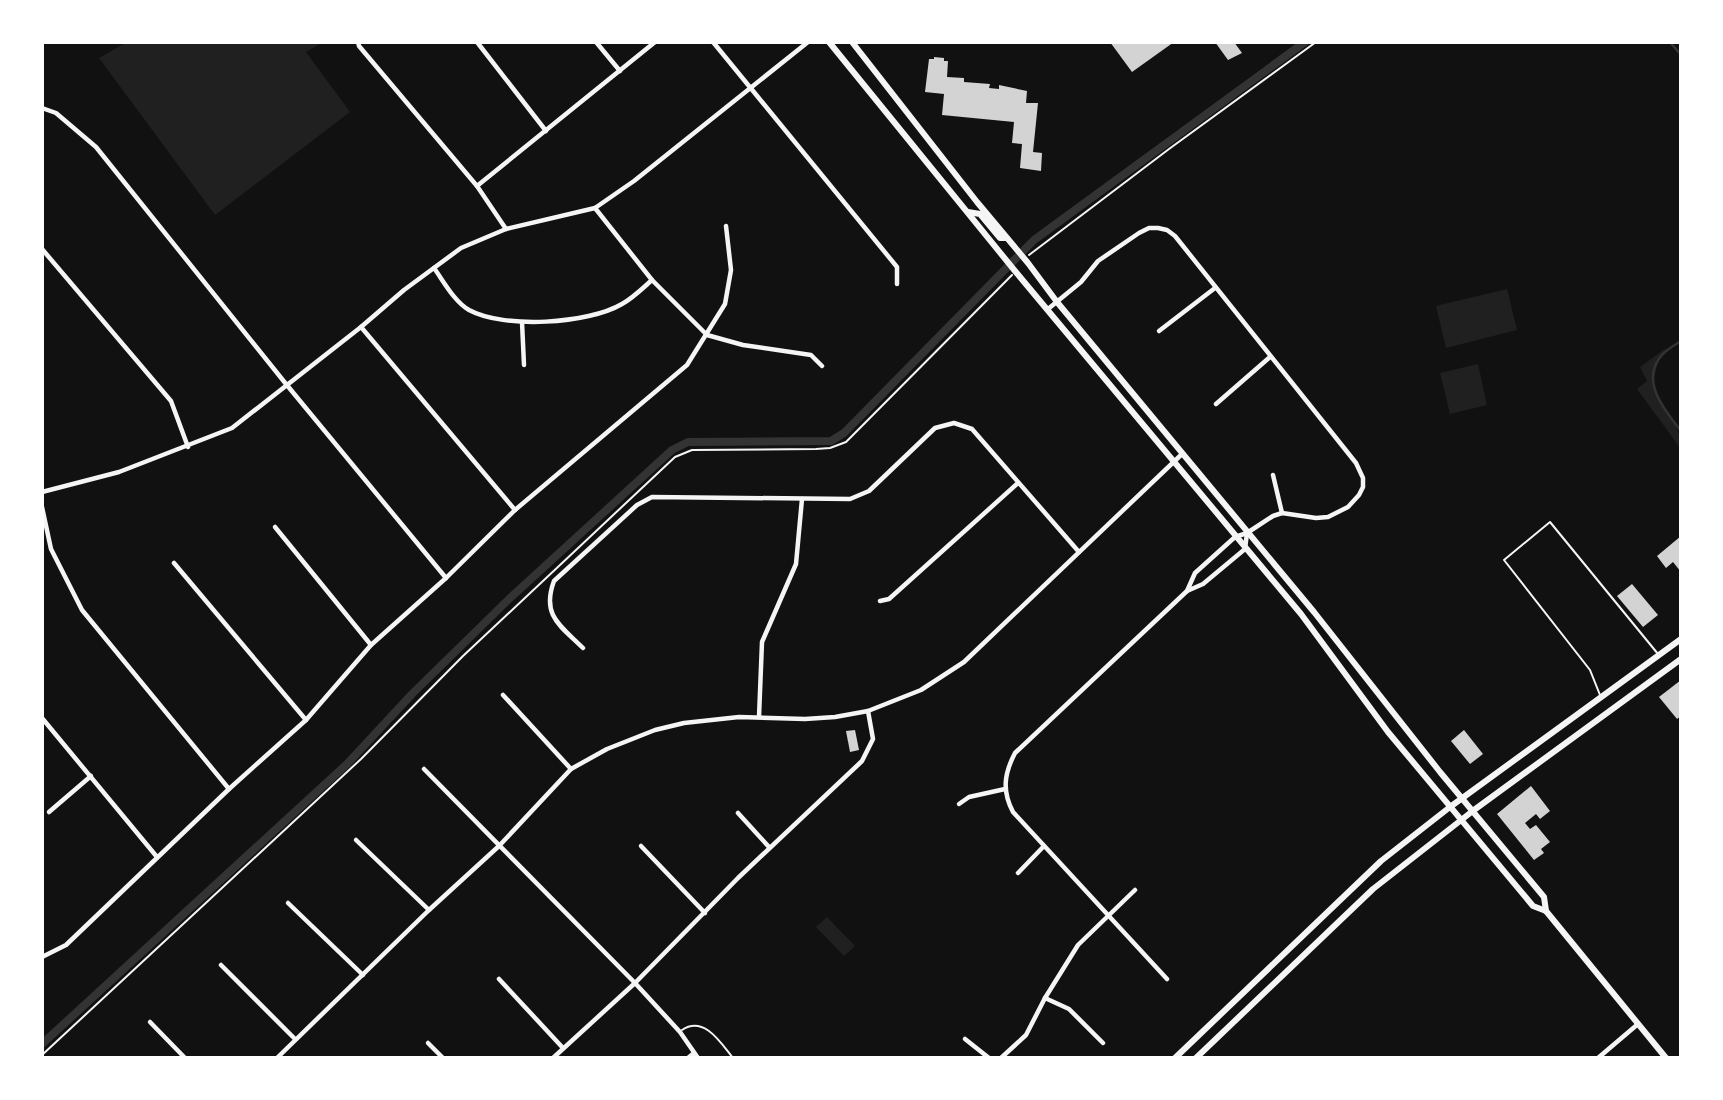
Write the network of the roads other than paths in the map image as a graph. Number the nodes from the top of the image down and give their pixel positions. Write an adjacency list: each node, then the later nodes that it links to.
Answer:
1 (358, 42): 13 (street)
2 (477, 42): 12 (street)
3 (596, 42): 9 (street)
4 (655, 42): 9 (street)
5 (713, 42): 10 (street)
6 (807, 42): 10 (street)
7 (829, 42): 15 (main road)
8 (852, 42): 18 (main road)
9 (620, 72): 12 (street)
10 (750, 86): 14 (street); 22 (street)
11 (42, 108): 33 (street)
12 (546, 131): 13 (street)
13 (477, 186): 17 (street)
14 (595, 208): 17 (street); 21 (street)
15 (968, 212): 18 (main road); 25 (main road)
16 (726, 226): 29 (street)
17 (506, 229): 20 (street)
18 (1006, 238): 24 (main road)
19 (42, 249): 35 (street)
20 (434, 268): 26 (street); 27 (street)
21 (652, 280): 26 (street); 29 (street)
22 (897, 284)
23 (1215, 288): 24 (street); 28 (street); 30 (street)
24 (1057, 302): 25 (street); 36 (main road)
25 (1048, 309): 37 (main road)
26 (522, 322): 31 (street)
27 (361, 327): 33 (street); 43 (street)
28 (1159, 331)
29 (707, 335): 32 (street); 43 (street)
30 (1270, 357): 34 (street); 44 (street)
31 (524, 365)
32 (822, 366)
33 (286, 384): 35 (street); 51 (street)
34 (1216, 404)
35 (188, 447): 40 (street)
36 (1182, 454): 37 (street); 46 (main road)
37 (1173, 461): 47 (main road); 49 (street)
38 (1273, 475): 44 (street)
39 (1018, 483): 41 (street); 49 (street); 53 (street)
40 (42, 492)
41 (802, 499): 56 (street); 62 (street)
42 (42, 507): 68 (street)
43 (515, 510): 51 (street)
44 (1282, 513): 46 (street)
45 (275, 527): 55 (street)
46 (1247, 533): 47 (street); 48 (street); 70 (main road)
47 (1235, 537): 48 (main road); 52 (street)
48 (1245, 549): 52 (street); 72 (main road)
49 (1079, 552): 61 (street)
50 (174, 563): 64 (street)
51 (446, 578): 55 (street)
52 (1187, 591): 69 (street)
53 (880, 601)
54 (1681, 639): 57 (main road)
55 (371, 645): 64 (street)
56 (583, 648)
57 (1658, 655): 60 (main road); 60 (lane)
58 (1681, 659): 73 (main road)
59 (503, 695): 66 (street)
60 (1601, 697): 70 (main road)
61 (868, 711): 62 (street); 81 (street)
62 (759, 717): 66 (street)
63 (42, 718): 67 (street)
64 (306, 720): 68 (street)
65 (424, 769): 78 (street)
66 (571, 769): 78 (street)
67 (91, 776): 74 (street); 82 (street)
68 (229, 789): 82 (street)
69 (1005, 789): 71 (street); 80 (street)
70 (1462, 798): 72 (main road); 73 (main road)
71 (959, 804)
72 (1450, 807): 76 (main road); 115 (main road)
73 (1474, 810): 76 (main road); 87 (main road)
74 (49, 812)
75 (738, 813): 81 (street)
76 (1462, 820): 87 (main road); 116 (main road)
77 (356, 840): 86 (street)
78 (499, 846): 86 (street); 95 (street)
79 (641, 846): 88 (street)
80 (1044, 846): 83 (street); 89 (street)
81 (769, 848): 88 (street)
82 (158, 857): 90 (street)
83 (1018, 873)
84 (1135, 890): 89 (street)
85 (288, 904): 92 (street)
86 (429, 910): 92 (street)
87 (1546, 911): 98 (main road)
88 (705, 913): 95 (street)
89 (1108, 914): 94 (street); 96 (street)
90 (42, 957)
91 (221, 965): 100 (street)
92 (363, 975): 100 (street)
93 (499, 979): 104 (street)
94 (1167, 979)
95 (635, 983): 99 (street); 104 (street)
96 (1045, 998): 103 (street); 114 (street)
97 (150, 1022): 106 (street)
98 (1638, 1024): 117 (street); 118 (main road)
99 (680, 1032): 105 (street); 112 (lane)
100 (295, 1039): 107 (street)
101 (965, 1039): 113 (street)
102 (428, 1043): 108 (street)
103 (1103, 1043)
104 (563, 1048): 109 (street)
105 (694, 1053): 110 (street); 111 (street)
106 (185, 1058)
107 (277, 1058)
108 (443, 1058)
109 (553, 1058)
110 (688, 1058)
111 (698, 1058)
112 (733, 1058)
113 (989, 1058)
114 (1001, 1058)
115 (1175, 1058)
116 (1196, 1058)
117 (1598, 1058)
118 (1666, 1058)

